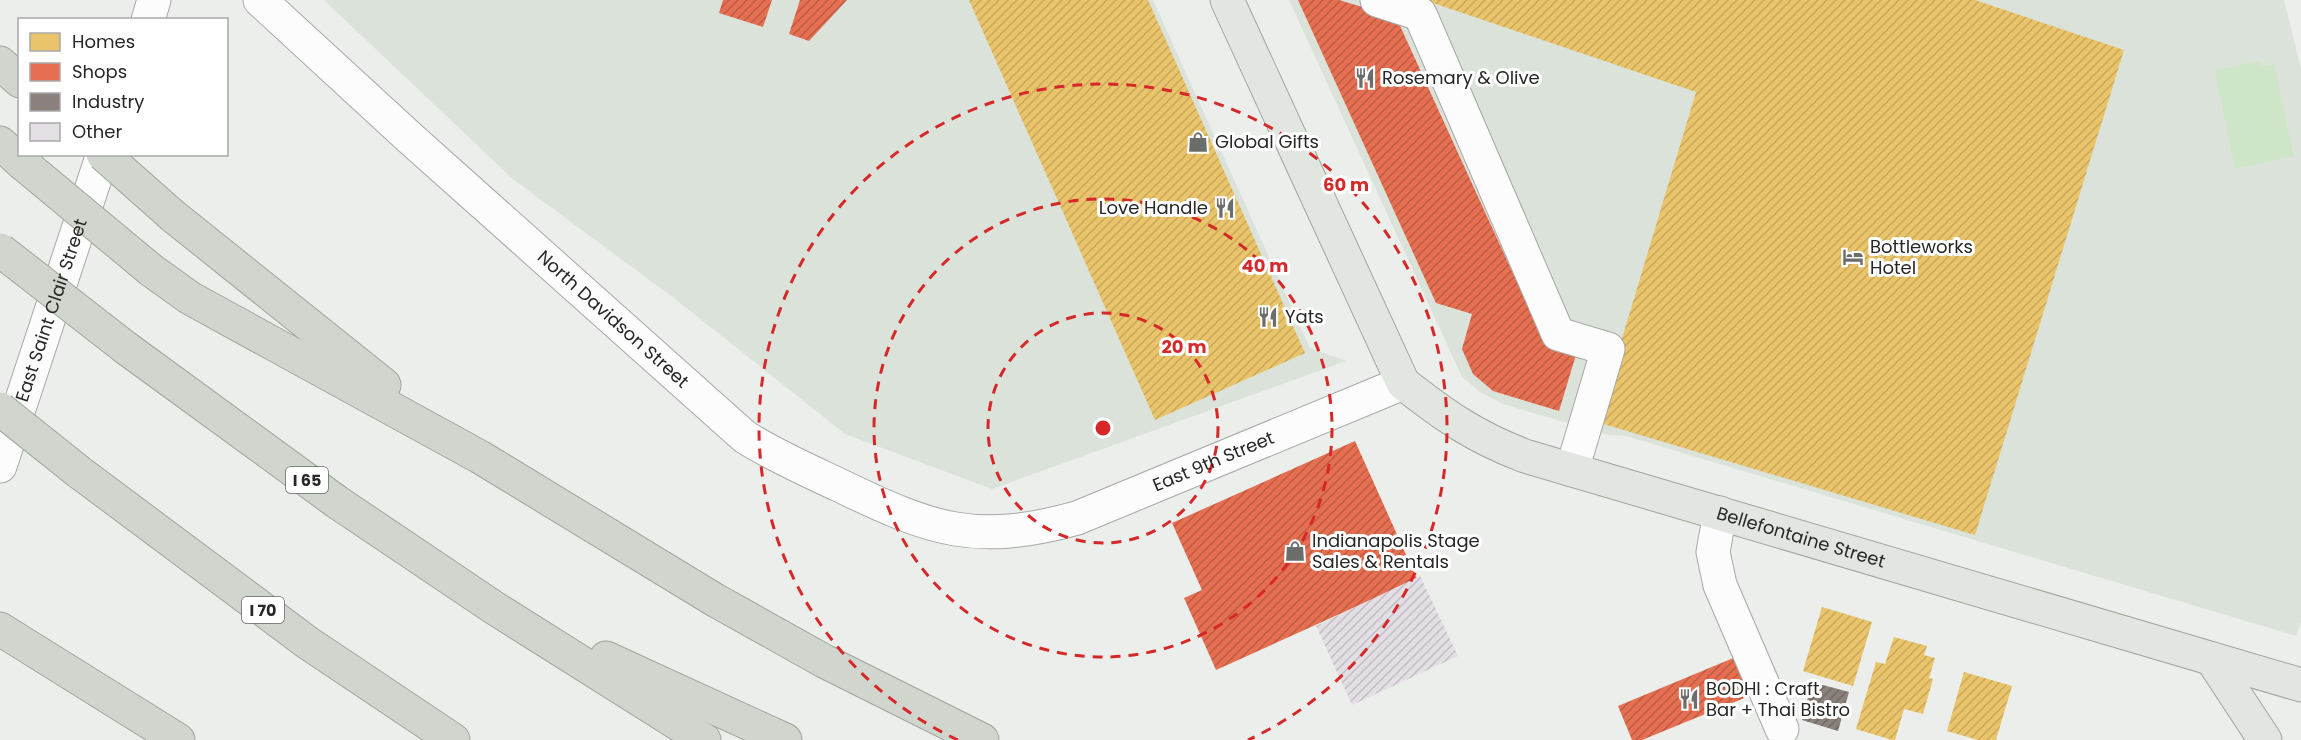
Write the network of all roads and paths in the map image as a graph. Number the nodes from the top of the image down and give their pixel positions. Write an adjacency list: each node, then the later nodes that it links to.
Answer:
1 (154, 0): 5 (street)
2 (260, 0): 18 (street, North Davidson Street)
3 (1227, 0): 12 (main road)
4 (1377, 0): 16 (street)
5 (149, 18)
6 (0, 63): 7 (highway)
7 (18, 79)
8 (11, 153): 15 (highway, bridge)
9 (102, 156): 14 (street, East Saint Clair Street)
10 (105, 156): 15 (highway, bridge)
11 (0, 250): 19 (highway, I 65, bridge)
12 (1402, 383): 16 (main road, Bellefontaine Street); 18 (street, East 9th Street)
13 (0, 409): 25 (highway, I 70, bridge)
14 (0, 466)
15 (500, 468): 28 (highway)
16 (1572, 470): 17 (main road, Bellefontaine Street)
17 (1720, 513): 21 (main road, Bellefontaine Street); 23 (street)
18 (1022, 531)
19 (493, 607): 26 (highway, I 65); 27 (highway)
20 (13, 636): 24 (highway)
21 (2213, 661): 22 (main road, Bellefontaine Street); 29 (main road)
22 (2301, 685)
23 (1782, 729)
24 (178, 740)
25 (453, 740)
26 (704, 740)
27 (785, 740)
28 (982, 740)
29 (2265, 740)

